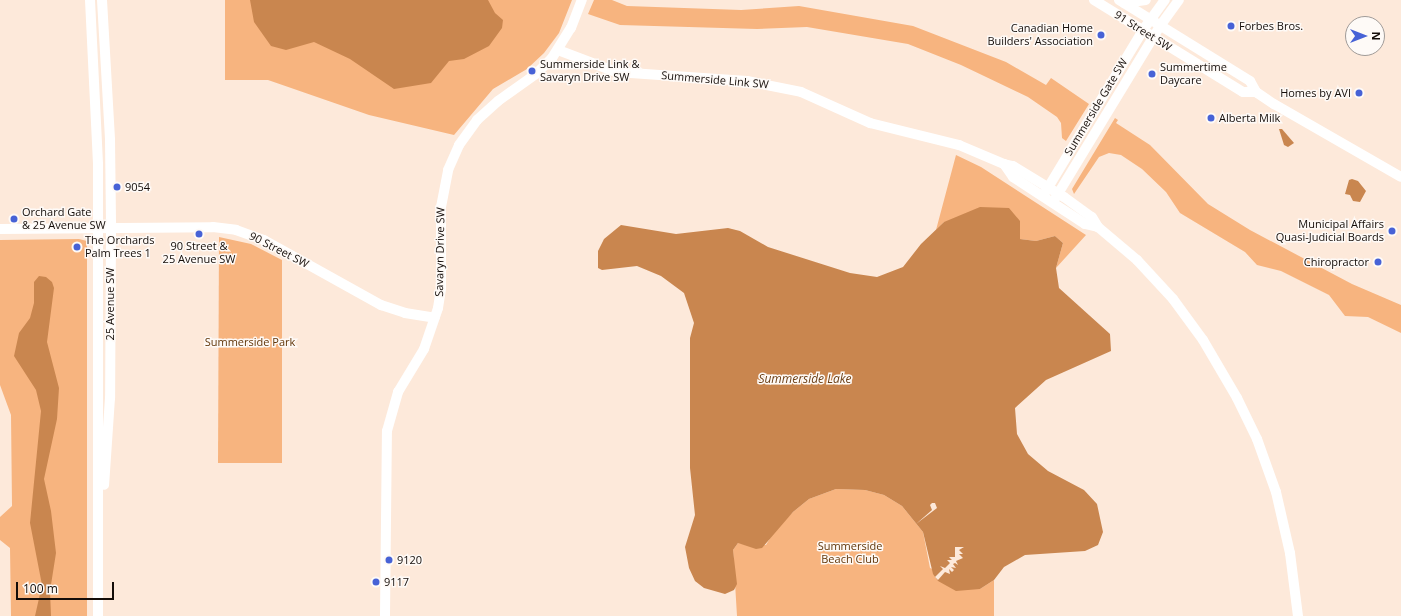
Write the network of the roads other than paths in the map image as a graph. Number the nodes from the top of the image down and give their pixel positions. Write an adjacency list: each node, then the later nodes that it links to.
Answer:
1 (90, 0): 18 (street, 25 Avenue SW)
2 (102, 0): 19 (street, 25 Avenue SW)
3 (582, 0): 13 (street, Savaryn Drive SW)
4 (1094, 0): 11 (street, 91 Street SW)
5 (1146, 0): 8 (street)
6 (1165, 0): 9 (street, Summerside Gate SW)
7 (1179, 0): 10 (street, Summerside Gate SW)
8 (1122, 2): 9 (street, 91 Street SW)
9 (1150, 19): 10 (street, 91 Street SW); 11 (street, Summerside Gate SW)
10 (1160, 26): 12 (street, Summerside Gate SW); 14 (street, 91 Street SW)
11 (1143, 30): 12 (street, 91 Street SW); 16 (street, Summerside Gate SW)
12 (1154, 37): 14 (street, 91 Street SW); 17 (street, Summerside Gate SW)
13 (558, 50): 16 (street, Summerside Link SW); 21 (street, Savaryn Drive SW)
14 (1256, 92): 15 (street, 91 Street SW)
15 (1401, 177)
16 (1046, 191): 17 (street)
17 (1056, 198): 25 (street)
18 (98, 228): 19 (street, 90 Street SW); 20 (street, 90 Street SW); 22 (street, 25 Avenue SW)
19 (111, 228): 21 (street, 90 Street SW); 22 (street, 25 Avenue SW)
20 (0, 229)
21 (435, 318): 24 (street, Savaryn Drive SW)
22 (98, 560): 23 (street, 25 Avenue SW)
23 (98, 616)
24 (385, 616)
25 (1298, 616)

